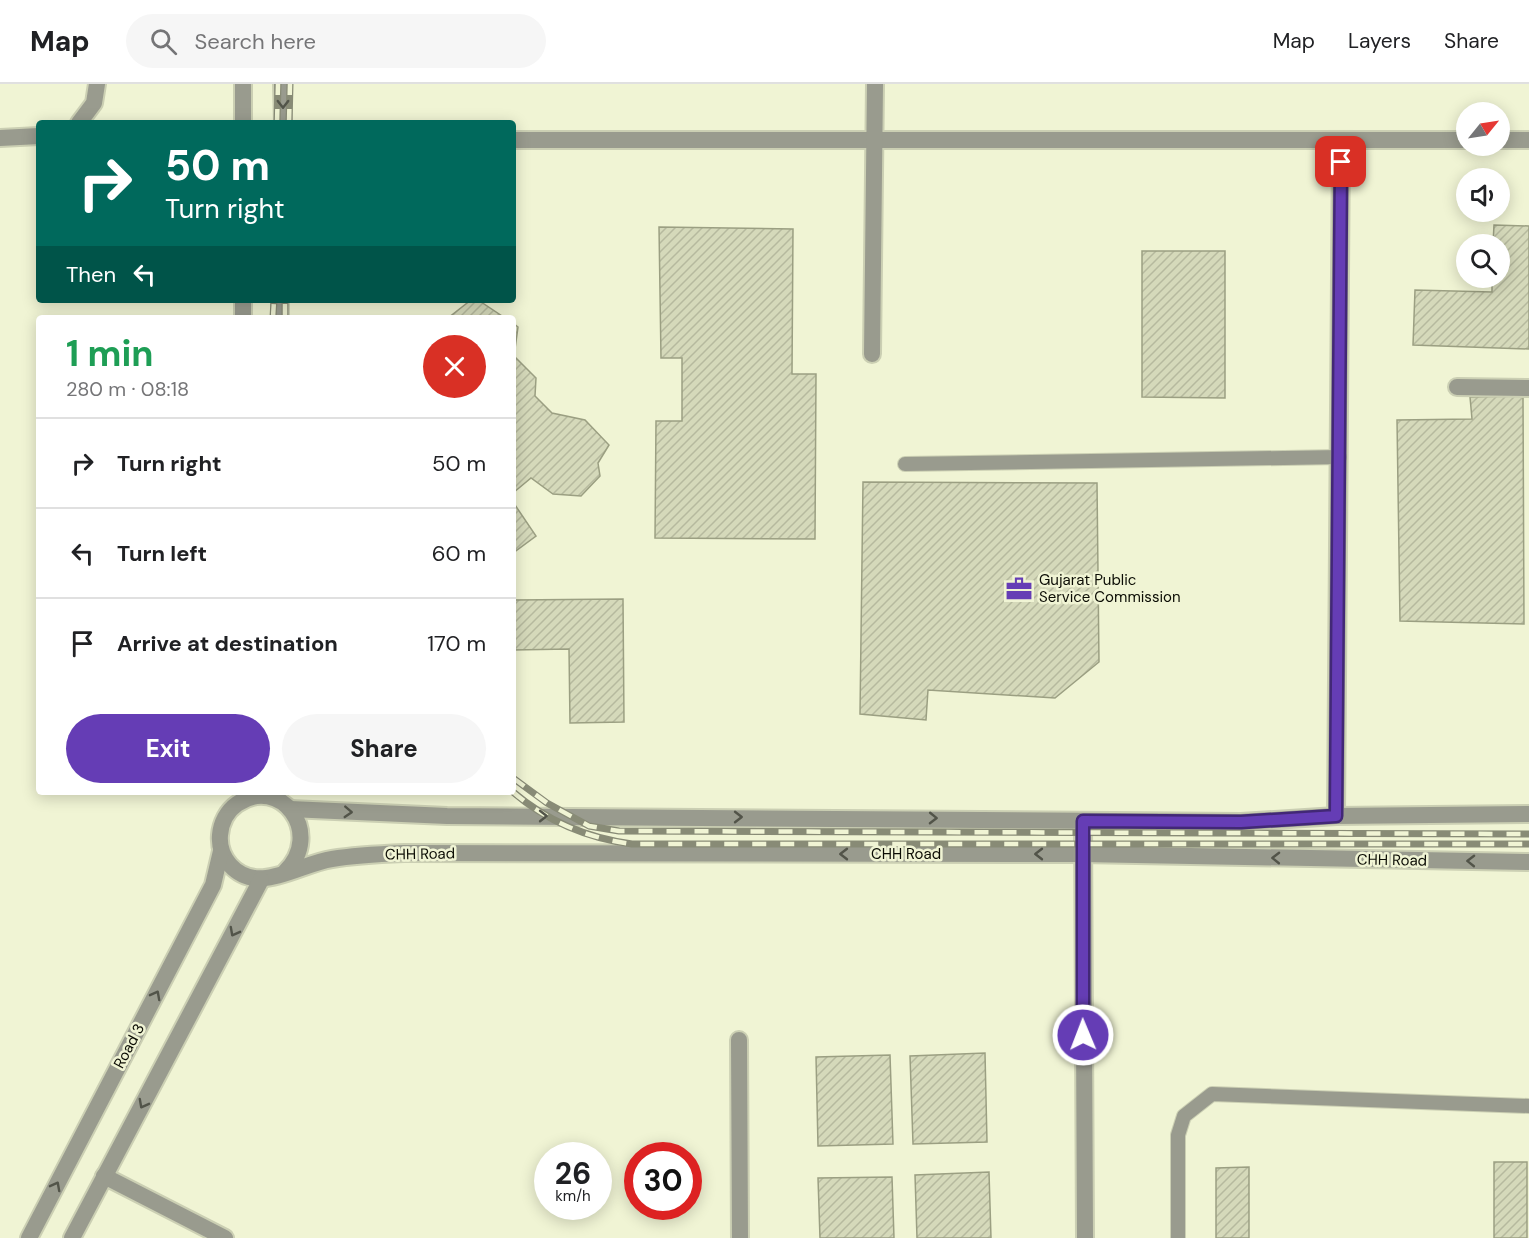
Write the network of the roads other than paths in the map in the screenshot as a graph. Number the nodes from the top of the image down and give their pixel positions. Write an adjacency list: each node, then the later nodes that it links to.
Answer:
1 (97, 84): 5 (street)
2 (243, 84): 6 (street)
3 (282, 84): 7 (street, one-way to 7)
4 (875, 84): 10 (street)
5 (84, 120)
6 (243, 120)
7 (283, 120)
8 (36, 136): 9 (street)
9 (0, 138)
10 (874, 139): 11 (street); 12 (street); 16 (street)
11 (516, 140)
12 (1341, 140): 13 (street); 19 (street)
13 (1456, 140)
14 (1510, 140): 15 (street)
15 (1529, 140)
16 (872, 354)
17 (1457, 387): 18 (street)
18 (1529, 388)
19 (1340, 457): 20 (lane); 26 (street)
20 (905, 464)
21 (231, 795): 24 (street)
22 (274, 796): 23 (street); 24 (street)
23 (290, 809): 27 (street, one-way to 27); 31 (street)
24 (228, 813): 28 (street)
25 (1529, 814): 26 (street)
26 (1336, 816): 27 (street)
27 (1083, 821): 29 (street)
28 (221, 851): 32 (street); 36 (street, Road 3, one-way to 28)
29 (1082, 854): 30 (street, CHH Road, one-way to 29); 31 (street, CHH Road, one-way to 31); 40 (street)
30 (1529, 862)
31 (285, 872): 32 (street)
32 (261, 880): 35 (street, one-way to 35)
33 (739, 1040): 39 (street)
34 (1529, 1106): 41 (lane)
35 (104, 1176): 37 (street); 38 (street)
36 (29, 1238)
37 (72, 1238)
38 (225, 1238)
39 (740, 1238)
40 (1085, 1238)
41 (1178, 1238)

